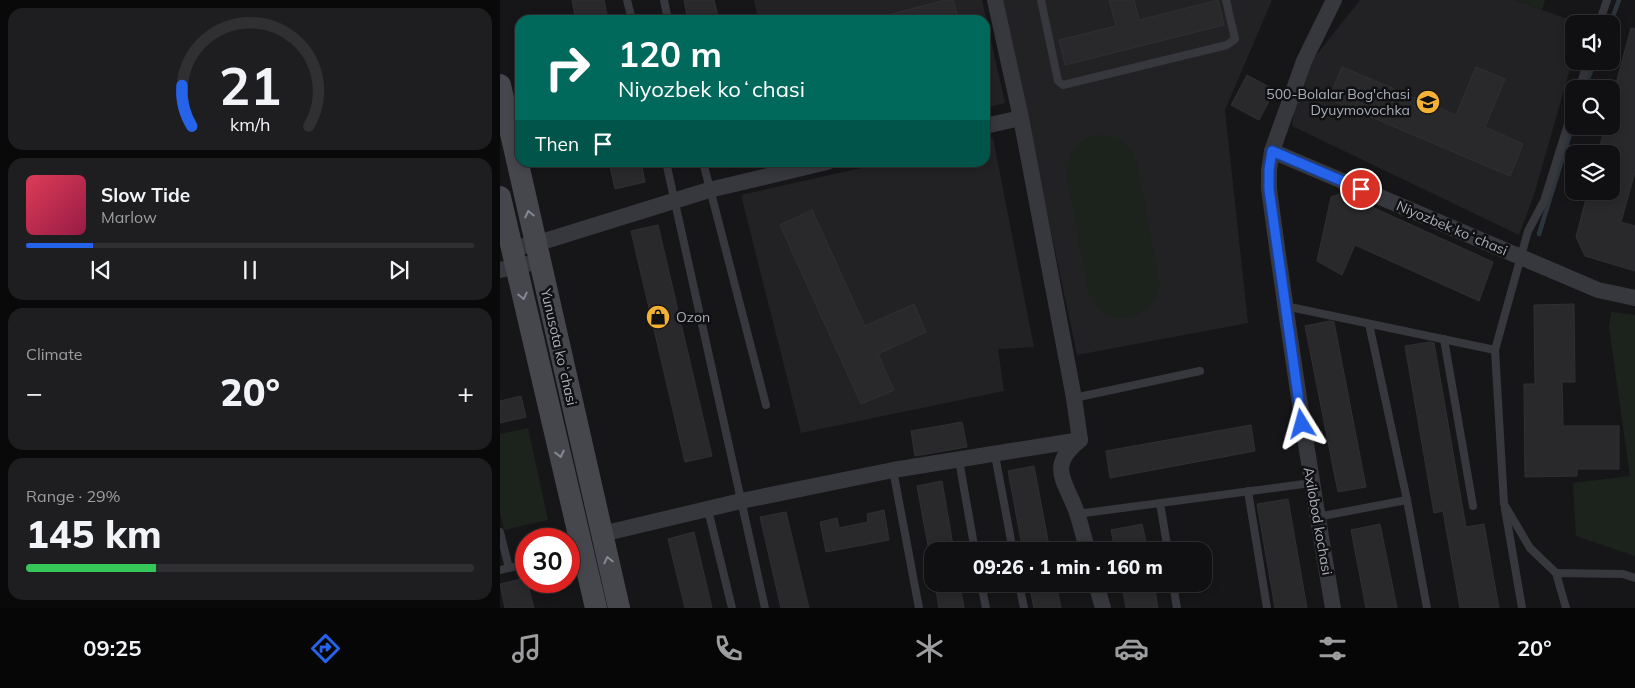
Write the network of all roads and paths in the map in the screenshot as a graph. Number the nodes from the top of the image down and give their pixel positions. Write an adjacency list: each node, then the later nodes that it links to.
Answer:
1 (627, 0): 8 (lane)
2 (664, 0): 9 (lane)
3 (995, 0): 12 (street)
4 (1041, 0): 5 (lane)
5 (1226, 0)
6 (1334, 0): 15 (street, Axilobod kochasi)
7 (1607, 0): 10 (lane)
8 (631, 15)
9 (667, 15)
10 (1602, 15)
11 (500, 85): 16 (main road, Yunusota koʻchasi, one-way to 11)
12 (1021, 118): 13 (street); 33 (street)
13 (990, 125)
14 (1565, 134): 25 (lane)
15 (1272, 151): 25 (street, Niyozbek koʻchasi); 28 (street, Axilobod kochasi)
16 (515, 153)
17 (518, 167): 24 (main road, Yunusota koʻchasi, one-way to 17)
18 (667, 167): 23 (lane)
19 (704, 167): 21 (lane)
20 (784, 167): 21 (street)
21 (710, 190): 23 (street); 34 (lane)
22 (500, 197): 26 (main road, Yunusota koʻchasi)
23 (674, 200): 24 (street); 42 (lane)
24 (537, 252): 26 (street); 50 (main road, Yunusota koʻchasi)
25 (1520, 257): 27 (street, Niyozbek koʻchasi); 31 (lane)
26 (509, 262): 64 (main road, Yunusota koʻchasi, one-way to 64)
27 (1635, 298)
28 (1285, 306): 29 (lane); 39 (street, Axilobod kochasi)
29 (1369, 324): 30 (lane); 41 (lane)
30 (1444, 339): 31 (lane); 45 (lane)
31 (1495, 350): 44 (lane)
32 (1200, 371): 33 (lane)
33 (1074, 398): 35 (street)
34 (766, 405)
35 (1080, 440): 36 (street); 47 (street)
36 (995, 455): 37 (street); 52 (lane)
37 (959, 460): 38 (street); 51 (lane)
38 (893, 470): 42 (street); 68 (lane)
39 (1311, 483): 40 (lane); 48 (street, Axilobod kochasi)
40 (1248, 491): 43 (lane); 73 (lane)
41 (1407, 500): 48 (lane); 75 (lane)
42 (741, 501): 46 (street); 67 (lane)
43 (1160, 502): 47 (lane); 54 (lane)
44 (1504, 504): 58 (lane); 76 (lane)
45 (1473, 506)
46 (708, 510): 50 (street); 66 (lane)
47 (1077, 514): 53 (street)
48 (1317, 516): 74 (street, Axilobod kochasi)
49 (500, 532): 56 (lane)
50 (602, 534): 65 (main road, Yunusota koʻchasi, one-way to 50)
51 (973, 542)
52 (1011, 542)
53 (1085, 542)
54 (1167, 542)
55 (515, 567): 56 (lane)
56 (509, 568): 57 (lane)
57 (500, 570)
58 (1556, 573): 59 (lane); 77 (lane)
59 (1635, 578)
60 (983, 592): 69 (lane)
61 (1021, 592): 70 (lane)
62 (1098, 592): 71 (street)
63 (1174, 592): 72 (lane)
64 (596, 608)
65 (619, 608)
66 (732, 608)
67 (765, 608)
68 (918, 608)
69 (986, 608)
70 (1024, 608)
71 (1103, 608)
72 (1177, 608)
73 (1267, 608)
74 (1333, 608)
75 (1427, 608)
76 (1522, 608)
77 (1566, 608)

